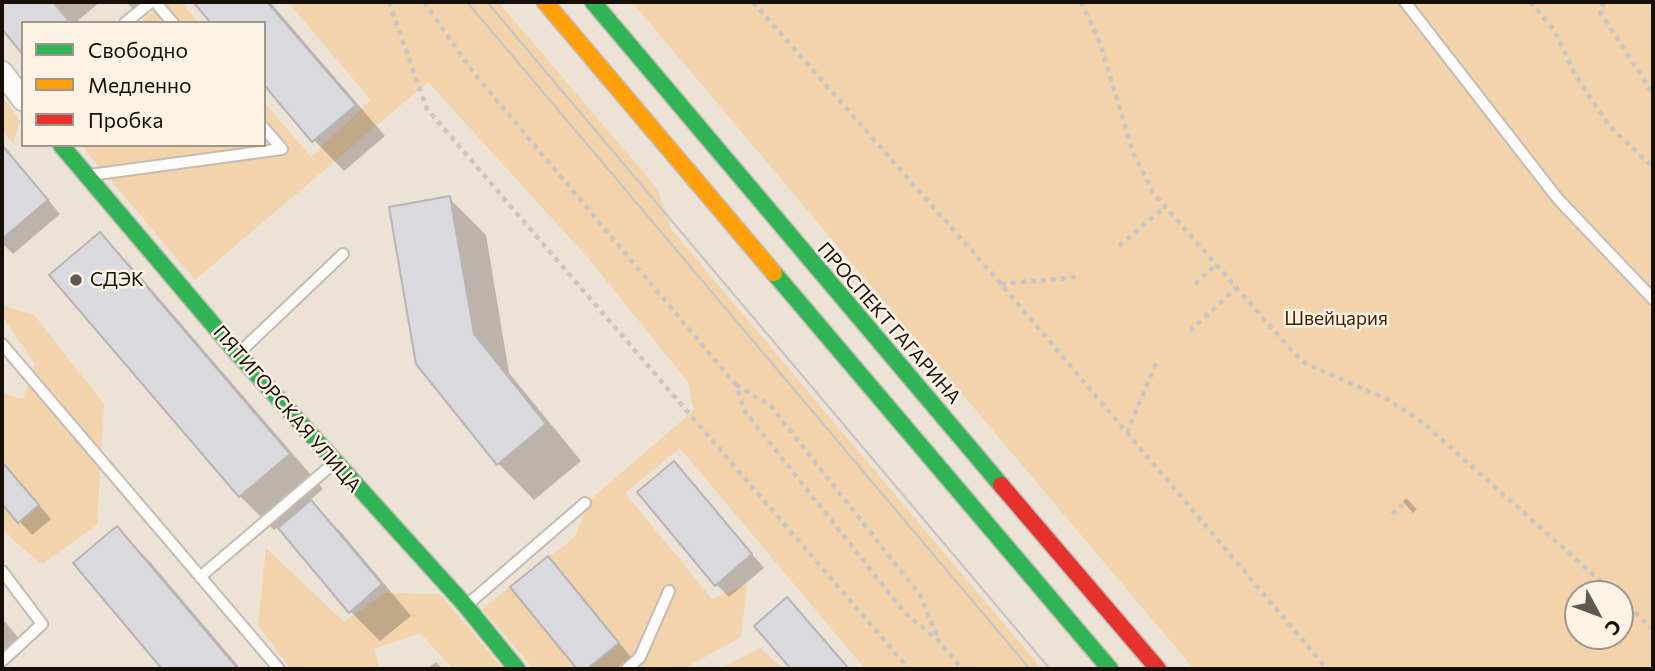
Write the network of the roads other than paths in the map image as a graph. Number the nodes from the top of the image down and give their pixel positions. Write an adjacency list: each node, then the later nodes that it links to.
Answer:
1 (153, 2): 5 (lane); 6 (lane)
2 (545, 2): 26 (main road)
3 (593, 2): 27 (main road, ПРОСПЕКТ ГАГАРИНА)
4 (1405, 2): 13 (lane)
5 (128, 21)
6 (171, 21)
7 (2, 72): 8 (street)
8 (21, 97)
9 (266, 130): 11 (lane)
10 (63, 147): 11 (main road, ПЯТИГОРСКАЯ УЛИЦА)
11 (87, 175): 15 (main road, ПЯТИГОРСКАЯ УЛИЦА)
12 (342, 254): 15 (lane)
13 (1653, 299)
14 (4, 350): 19 (lane)
15 (239, 354): 16 (main road, ПЯТИГОРСКАЯ УЛИЦА)
16 (334, 463): 19 (lane); 21 (main road, ПЯТИГОРСКАЯ УЛИЦА)
17 (585, 503): 21 (lane)
18 (2, 571): 22 (lane)
19 (200, 577): 23 (lane)
20 (669, 591): 25 (lane)
21 (466, 606): 24 (main road, ПЯТИГОРСКАЯ УЛИЦА)
22 (2, 661)
23 (279, 669)
24 (517, 669)
25 (627, 669)
26 (1110, 669)
27 (1158, 669)

